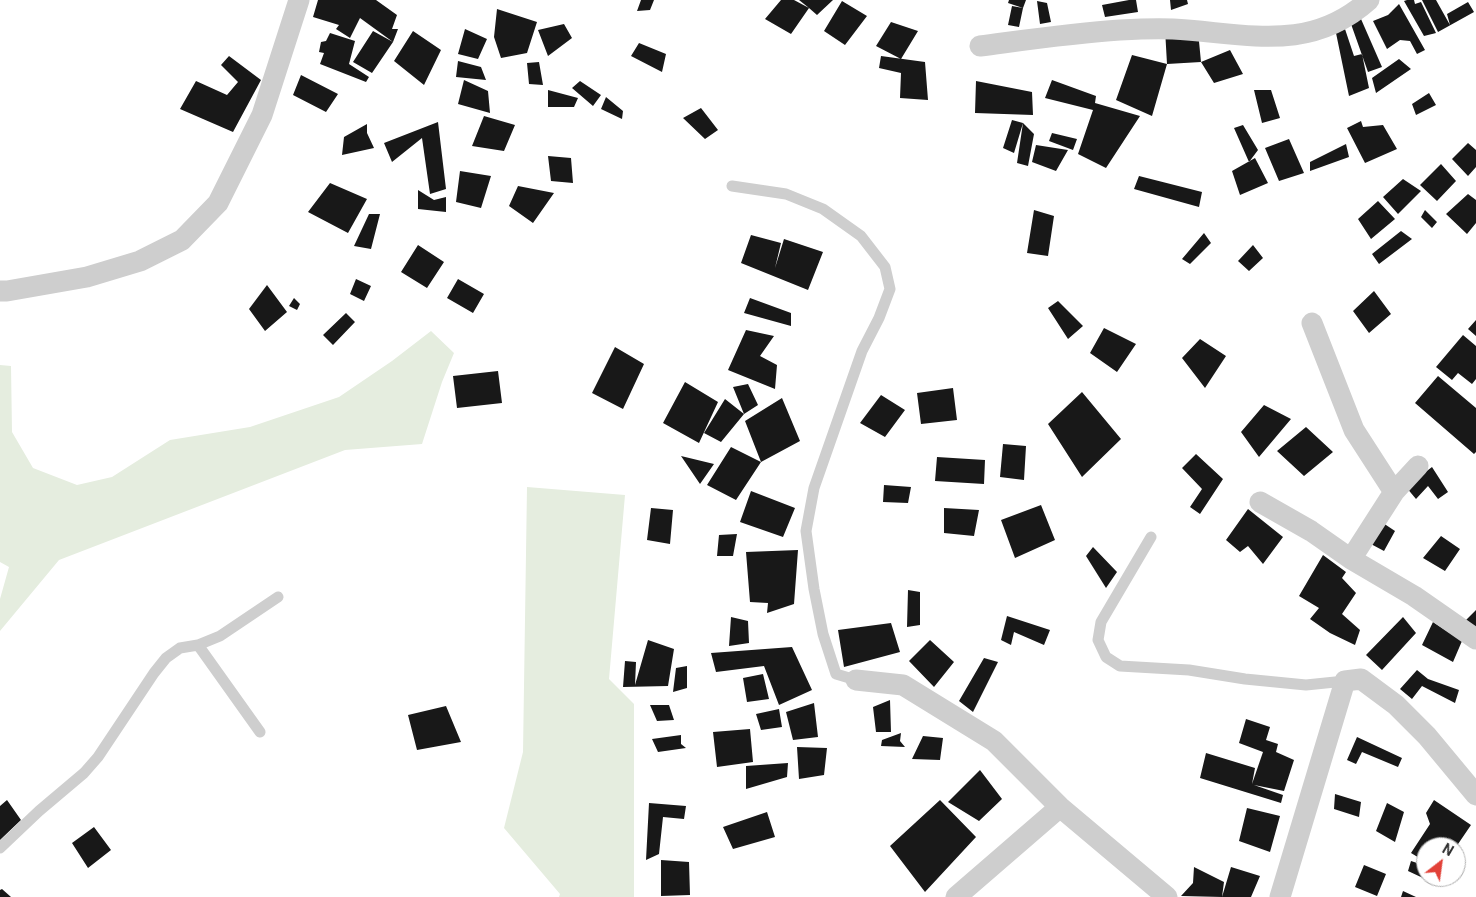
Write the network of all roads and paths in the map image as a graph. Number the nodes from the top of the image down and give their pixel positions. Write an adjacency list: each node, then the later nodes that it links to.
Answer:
1 (299, 0): 5 (street)
2 (1369, 0): 3 (street)
3 (980, 46)
4 (732, 186): 15 (lane)
5 (0, 291)
6 (1312, 323): 8 (street)
7 (1418, 466): 8 (street)
8 (1394, 492): 11 (street)
9 (1260, 502): 11 (street)
10 (1151, 537): 16 (lane)
11 (1351, 559): 13 (street)
12 (278, 597): 14 (lane)
13 (1476, 640)
14 (198, 645): 17 (lane); 20 (lane)
15 (856, 680): 19 (street)
16 (1345, 681): 18 (street); 23 (street)
17 (260, 732)
18 (1476, 795)
19 (1060, 807): 21 (street); 22 (street)
20 (0, 848)
21 (956, 897)
22 (1167, 897)
23 (1280, 897)

